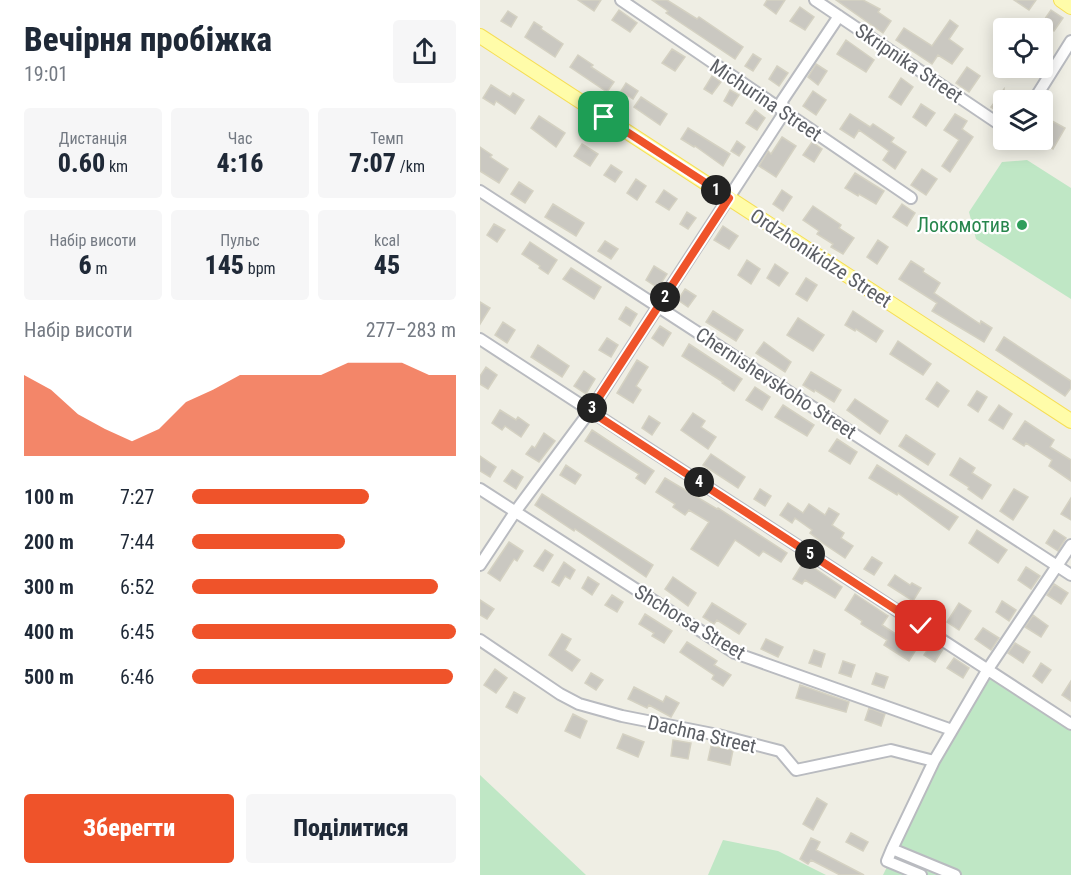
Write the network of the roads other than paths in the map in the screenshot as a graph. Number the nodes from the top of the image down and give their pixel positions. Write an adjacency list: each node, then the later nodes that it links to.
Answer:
1 (621, 0): 9 (street, Michurina Street)
2 (815, 0): 5 (street, Skripnika Street)
3 (1061, 0): 4 (main road)
4 (1071, 7)
5 (839, 16): 9 (street); 10 (street, Skripnika Street)
6 (480, 36): 12 (main road, Ordzhonikidze Street)
7 (1071, 41): 8 (street)
8 (1040, 90)
9 (784, 113): 12 (street); 13 (street, Michurina Street)
10 (993, 120)
11 (480, 191): 14 (street, Chernishevskoho Street)
12 (729, 198): 14 (street); 17 (main road, Ordzhonikidze Street)
13 (911, 198)
14 (659, 307): 16 (street); 22 (street, Chernishevskoho Street)
15 (480, 339): 16 (street)
16 (590, 411): 19 (street); 25 (street)
17 (1071, 421)
18 (480, 489): 19 (street, Shchorsa Street)
19 (515, 512): 21 (street); 27 (street, Shchorsa Street)
20 (1071, 545): 22 (street)
21 (480, 565)
22 (1057, 566): 23 (street, Chernishevskoho Street); 25 (street)
23 (1071, 575)
24 (480, 639): 28 (street, Dachna Street)
25 (988, 669): 26 (street); 27 (street)
26 (1071, 724)
27 (952, 730): 28 (street)
28 (934, 761): 29 (street)
29 (892, 849): 30 (street); 31 (street)
30 (921, 875)
31 (955, 875)

